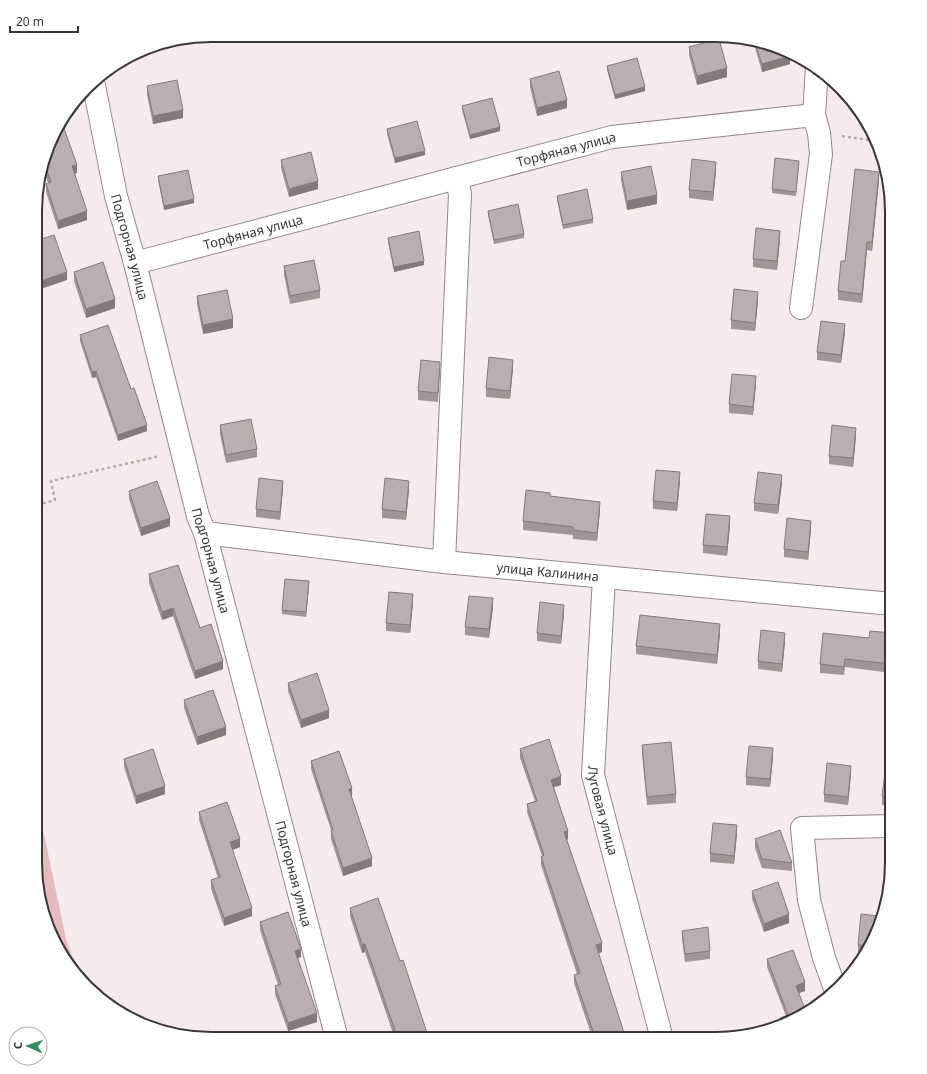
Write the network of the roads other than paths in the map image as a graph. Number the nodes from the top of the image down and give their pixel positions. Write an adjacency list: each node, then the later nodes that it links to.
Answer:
1 (817, 75): 3 (street)
2 (94, 88): 5 (street, Подгорная улица)
3 (817, 124): 4 (street, Торфяная улица); 6 (street)
4 (456, 178): 5 (street, Торфяная улица); 8 (street)
5 (135, 263): 7 (street, Подгорная улица)
6 (801, 308)
7 (205, 533): 8 (street, улица Калинина); 13 (street, Подгорная улица)
8 (444, 562): 9 (street, улица Калинина)
9 (604, 577): 10 (street, улица Калинина); 14 (street, Луговая улица)
10 (885, 603)
11 (885, 826): 12 (street)
12 (834, 985)
13 (335, 1032)
14 (660, 1032)

